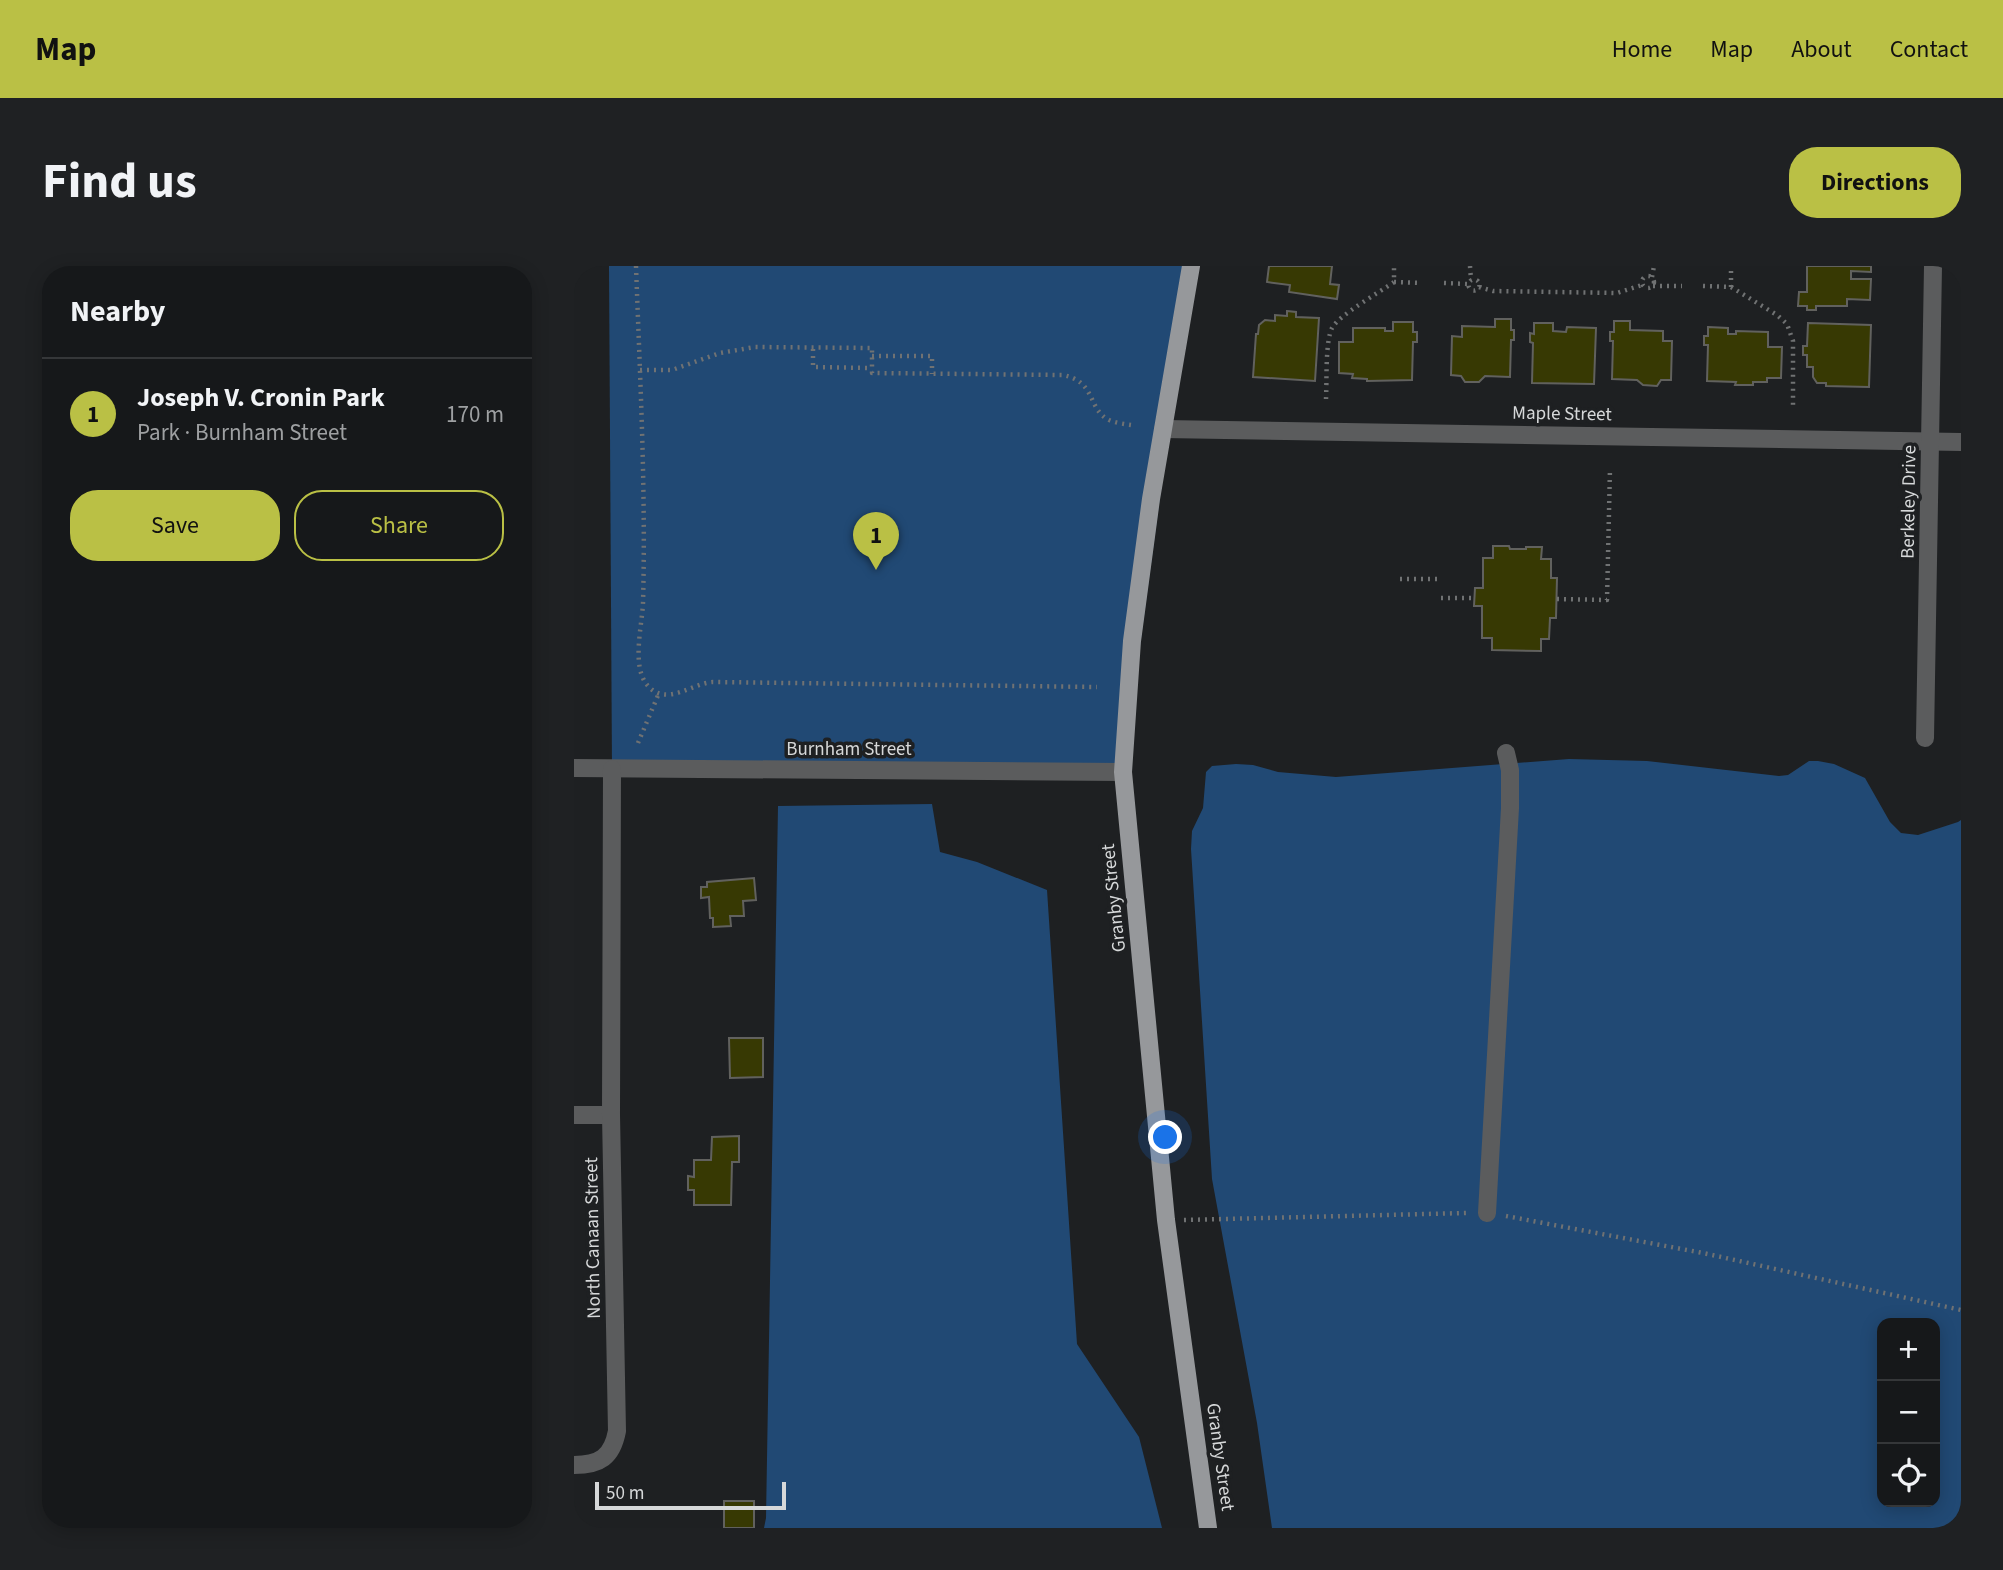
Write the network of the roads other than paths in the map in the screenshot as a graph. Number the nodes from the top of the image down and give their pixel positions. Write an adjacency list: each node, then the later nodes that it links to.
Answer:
1 (1191, 266): 3 (main road, Granby Street)
2 (1933, 266): 4 (street, Berkeley Drive)
3 (1163, 429): 4 (street, Maple Street); 10 (main road, Granby Street)
4 (1930, 441): 5 (street, Maple Street); 6 (street, Berkeley Drive)
5 (1961, 442)
6 (1926, 738)
7 (1506, 753): 13 (street)
8 (574, 768): 9 (street, Burnham Street)
9 (612, 769): 10 (street, Burnham Street); 12 (street, North Canaan Street)
10 (1123, 772): 15 (main road, Granby Street)
11 (574, 1115): 12 (street)
12 (611, 1115): 14 (street, North Canaan Street)
13 (1487, 1213)
14 (574, 1465)
15 (1208, 1528)

